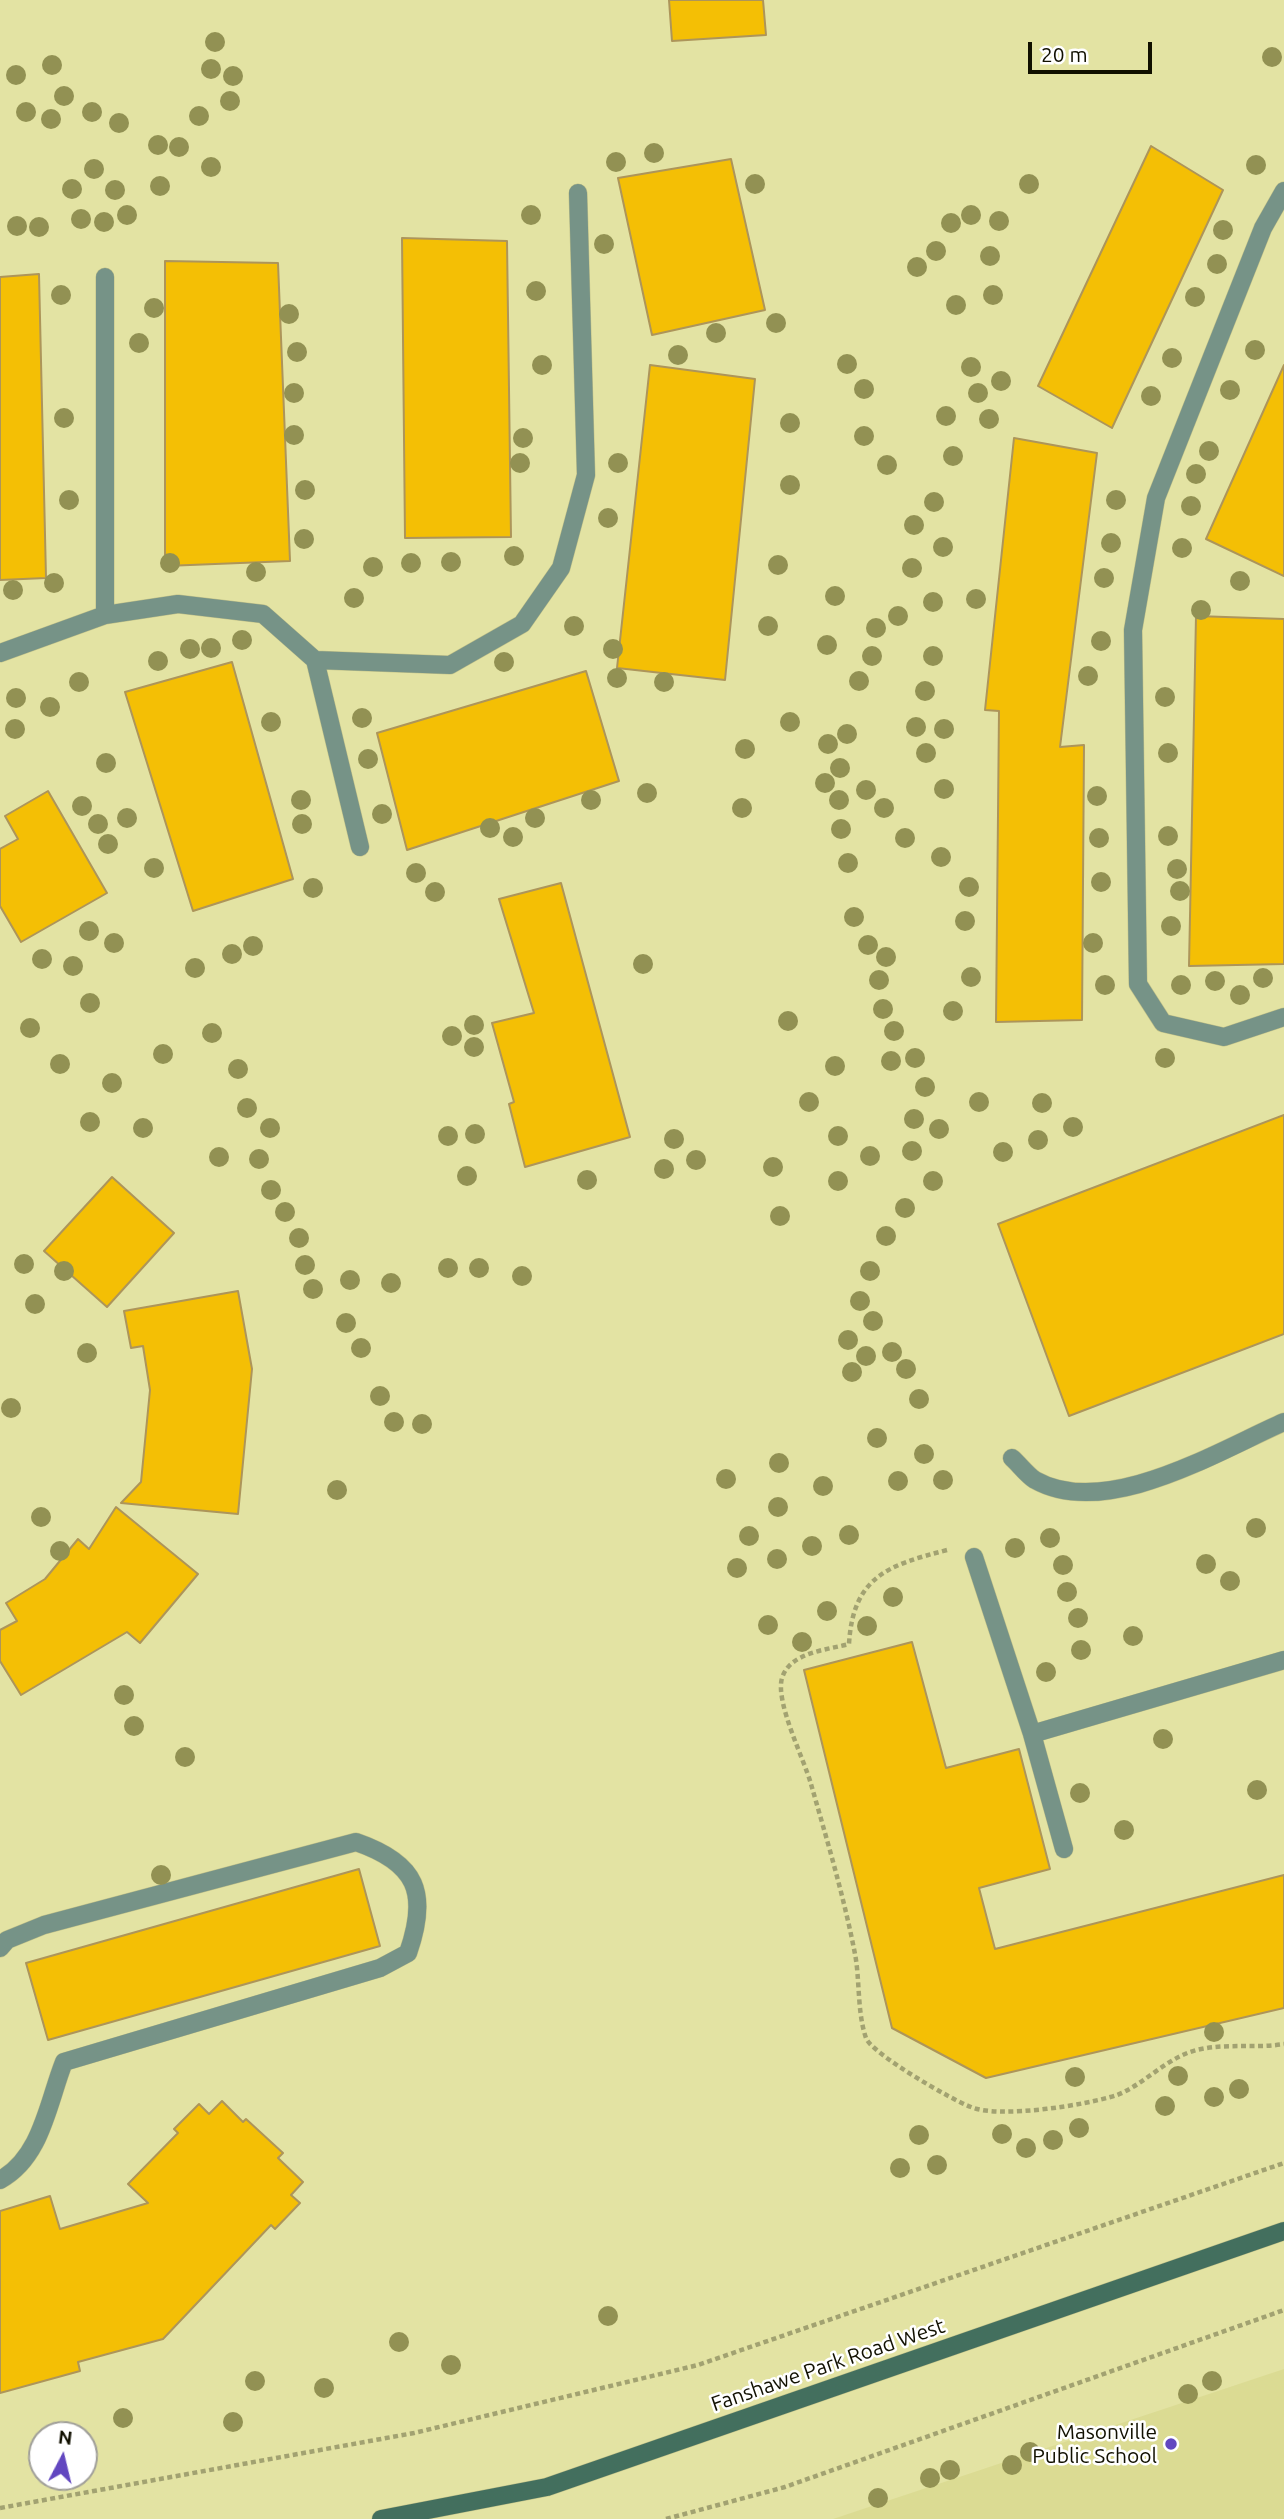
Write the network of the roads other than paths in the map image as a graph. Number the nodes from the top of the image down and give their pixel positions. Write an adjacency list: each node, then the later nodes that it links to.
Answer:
1 (1284, 191): 8 (lane)
2 (578, 193): 6 (lane)
3 (105, 277): 4 (lane)
4 (106, 615): 5 (lane); 6 (lane)
5 (0, 653)
6 (315, 660): 7 (lane)
7 (360, 847)
8 (1284, 1017)
9 (1284, 1422): 10 (lane)
10 (1012, 1458)
11 (974, 1557): 13 (lane)
12 (1284, 1660): 13 (lane)
13 (1032, 1734): 14 (lane)
14 (1064, 1849)
15 (0, 1948): 16 (lane)
16 (0, 2180)
17 (1284, 2231): 18 (main road, Fanshawe Park Road West)
18 (382, 2519)

